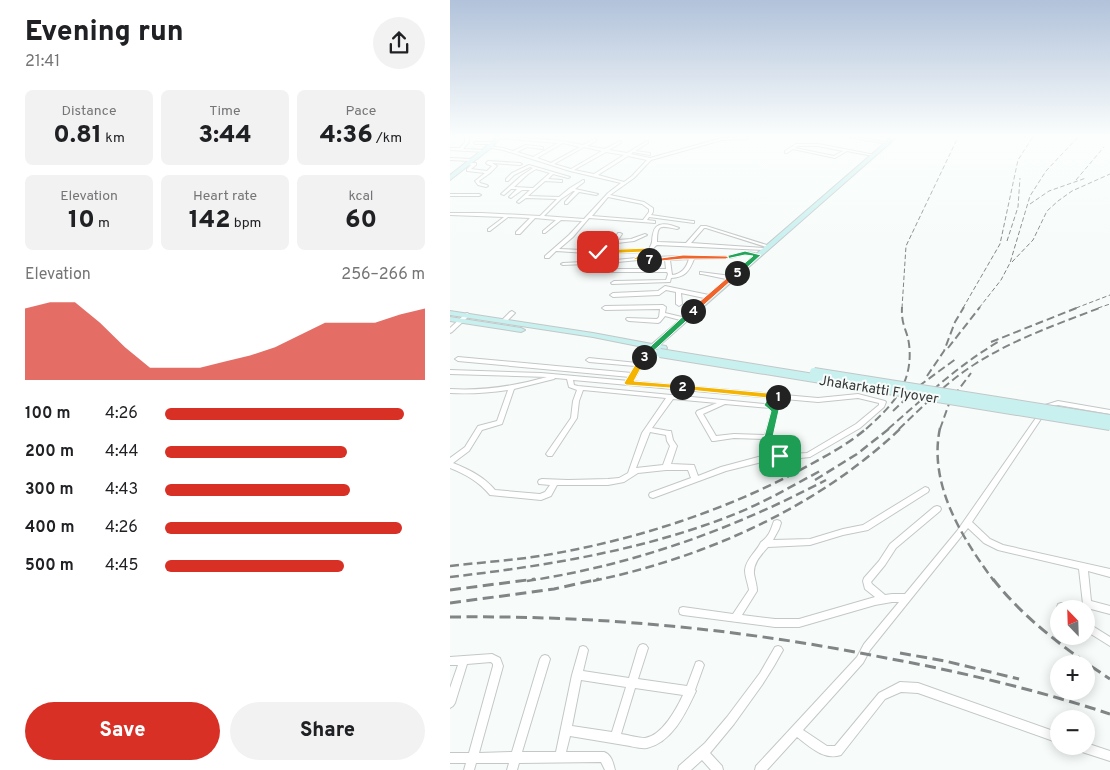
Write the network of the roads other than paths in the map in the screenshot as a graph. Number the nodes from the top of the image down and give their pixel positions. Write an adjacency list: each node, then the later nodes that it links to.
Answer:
1 (478, 171): 9 (street)
2 (520, 171): 15 (street)
3 (530, 171): 21 (street)
4 (545, 171): 11 (street)
5 (575, 171): 12 (street)
6 (602, 171): 12 (street)
7 (637, 171): 19 (street)
8 (855, 171): 57 (street)
9 (489, 172): 20 (street)
10 (453, 173): 14 (street)
11 (552, 173): 13 (street); 16 (street)
12 (594, 176): 19 (street)
13 (568, 177)
14 (450, 178)
15 (507, 180)
16 (545, 180): 18 (street); 23 (street)
17 (583, 181): 24 (street)
18 (561, 182)
19 (625, 183): 31 (street)
20 (486, 186)
21 (512, 188): 22 (street); 27 (street)
22 (520, 188): 23 (street); 32 (street)
23 (534, 189): 33 (street)
24 (571, 189): 26 (street); 35 (street)
25 (556, 190): 34 (street)
26 (577, 191): 28 (street); 37 (street)
27 (503, 194)
28 (596, 194)
29 (450, 195): 30 (street)
30 (479, 195)
31 (607, 196): 40 (street); 44 (street)
32 (511, 197)
33 (524, 197): 34 (street); 36 (street)
34 (550, 197): 35 (street)
35 (560, 198): 42 (street)
36 (519, 202)
37 (566, 203)
38 (450, 214): 39 (street)
39 (508, 215): 41 (street); 49 (street)
40 (648, 216): 45 (street); 47 (street)
41 (534, 217): 42 (street); 51 (street)
42 (540, 218): 43 (street)
43 (559, 219): 44 (street); 50 (street)
44 (587, 219): 45 (street); 58 (street)
45 (644, 221): 46 (street)
46 (652, 222)
47 (692, 222)
48 (676, 228): 55 (street)
49 (490, 230)
50 (546, 232)
51 (518, 233)
52 (620, 234): 54 (street)
53 (645, 235): 54 (street)
54 (616, 242): 61 (street)
55 (655, 243): 56 (street); 59 (street)
56 (688, 244): 57 (street); 57 (street)
57 (766, 248): 62 (street)
58 (555, 250): 60 (street); 63 (street)
59 (649, 250): 61 (street); 65 (street)
60 (590, 252): 61 (street); 67 (street)
61 (610, 252)
62 (758, 255): 64 (street); 71 (street)
63 (547, 257)
64 (692, 257): 66 (street); 70 (street)
65 (636, 259): 66 (street); 68 (street)
66 (667, 259): 68 (street)
67 (563, 264)
68 (669, 270): 70 (street)
69 (702, 273): 71 (street)
70 (669, 277): 72 (street)
71 (731, 278): 75 (street)
72 (614, 283)
73 (678, 290): 74 (street); 75 (street); 76 (street)
74 (613, 295)
75 (709, 298): 84 (street)
76 (679, 304)
77 (605, 308): 80 (street)
78 (450, 313): 81 (main road)
79 (512, 313): 85 (street)
80 (663, 314): 83 (street); 84 (street)
81 (464, 318): 82 (main road); 85 (main road); 86 (street); 87 (main road)
82 (450, 319)
83 (630, 319)
84 (684, 319): 87 (street)
85 (504, 321): 87 (main road)
86 (450, 331)
87 (650, 349): 88 (street, Jhakarkatti Flyover); 91 (street)
88 (662, 351): 105 (street, Jhakarkatti Flyover, bridge); 106 (street, Jhakarkatti Flyover, bridge)
89 (458, 359): 93 (street)
90 (589, 360): 91 (street)
91 (639, 365): 93 (street)
92 (450, 372): 94 (street)
93 (633, 375): 96 (street)
94 (556, 376): 95 (street); 97 (street)
95 (570, 378): 96 (street); 98 (street)
96 (628, 383): 100 (street)
97 (512, 388): 99 (street); 111 (street)
98 (581, 388): 101 (street); 109 (street)
99 (450, 391)
100 (779, 396): 103 (street); 110 (street)
101 (670, 398): 102 (street); 107 (street)
102 (727, 402): 103 (street); 108 (street)
103 (768, 405): 108 (street)
104 (1110, 412): 120 (street)
105 (1110, 419)
106 (1110, 426)
107 (648, 428): 112 (street); 113 (street)
108 (768, 437): 110 (street)
109 (550, 454)
110 (771, 457): 114 (street)
111 (450, 463): 116 (street)
112 (666, 467): 113 (street); 114 (street)
113 (631, 472): 116 (street)
114 (695, 479): 118 (street)
115 (542, 482): 116 (street)
116 (555, 483)
117 (925, 490): 122 (street)
118 (653, 495)
119 (937, 509): 126 (street)
120 (966, 522): 123 (street); 125 (street)
121 (777, 523): 122 (street)
122 (764, 544): 131 (street)
123 (1083, 566): 124 (street); 127 (street)
124 (1110, 573)
125 (906, 598): 126 (street); 146 (street)
126 (883, 599): 131 (street)
127 (1086, 600)
128 (1095, 609): 129 (street)
129 (1110, 610)
130 (683, 611): 131 (street)
131 (736, 617)
132 (1095, 632): 133 (street)
133 (1110, 642)
134 (643, 648): 142 (street)
135 (583, 650): 141 (street)
136 (778, 650): 150 (street)
137 (545, 659): 154 (street)
138 (464, 660): 139 (street); 144 (street); 153 (street)
139 (450, 661)
140 (699, 665): 143 (street)
141 (577, 676): 142 (street); 145 (street)
142 (633, 682): 143 (street); 148 (street)
143 (691, 690): 148 (street)
144 (450, 703)
145 (566, 730): 148 (street); 155 (street)
146 (796, 730): 147 (street); 161 (street)
147 (1050, 735)
148 (615, 738)
149 (1095, 751): 151 (street)
150 (703, 753): 159 (street); 160 (street)
151 (1110, 756)
152 (450, 758): 153 (street)
153 (472, 758): 154 (street); 156 (street)
154 (516, 758): 155 (street); 157 (street)
155 (560, 758): 158 (street)
156 (468, 770)
157 (512, 770)
158 (610, 770)
159 (683, 770)
160 (718, 770)
161 (760, 770)

